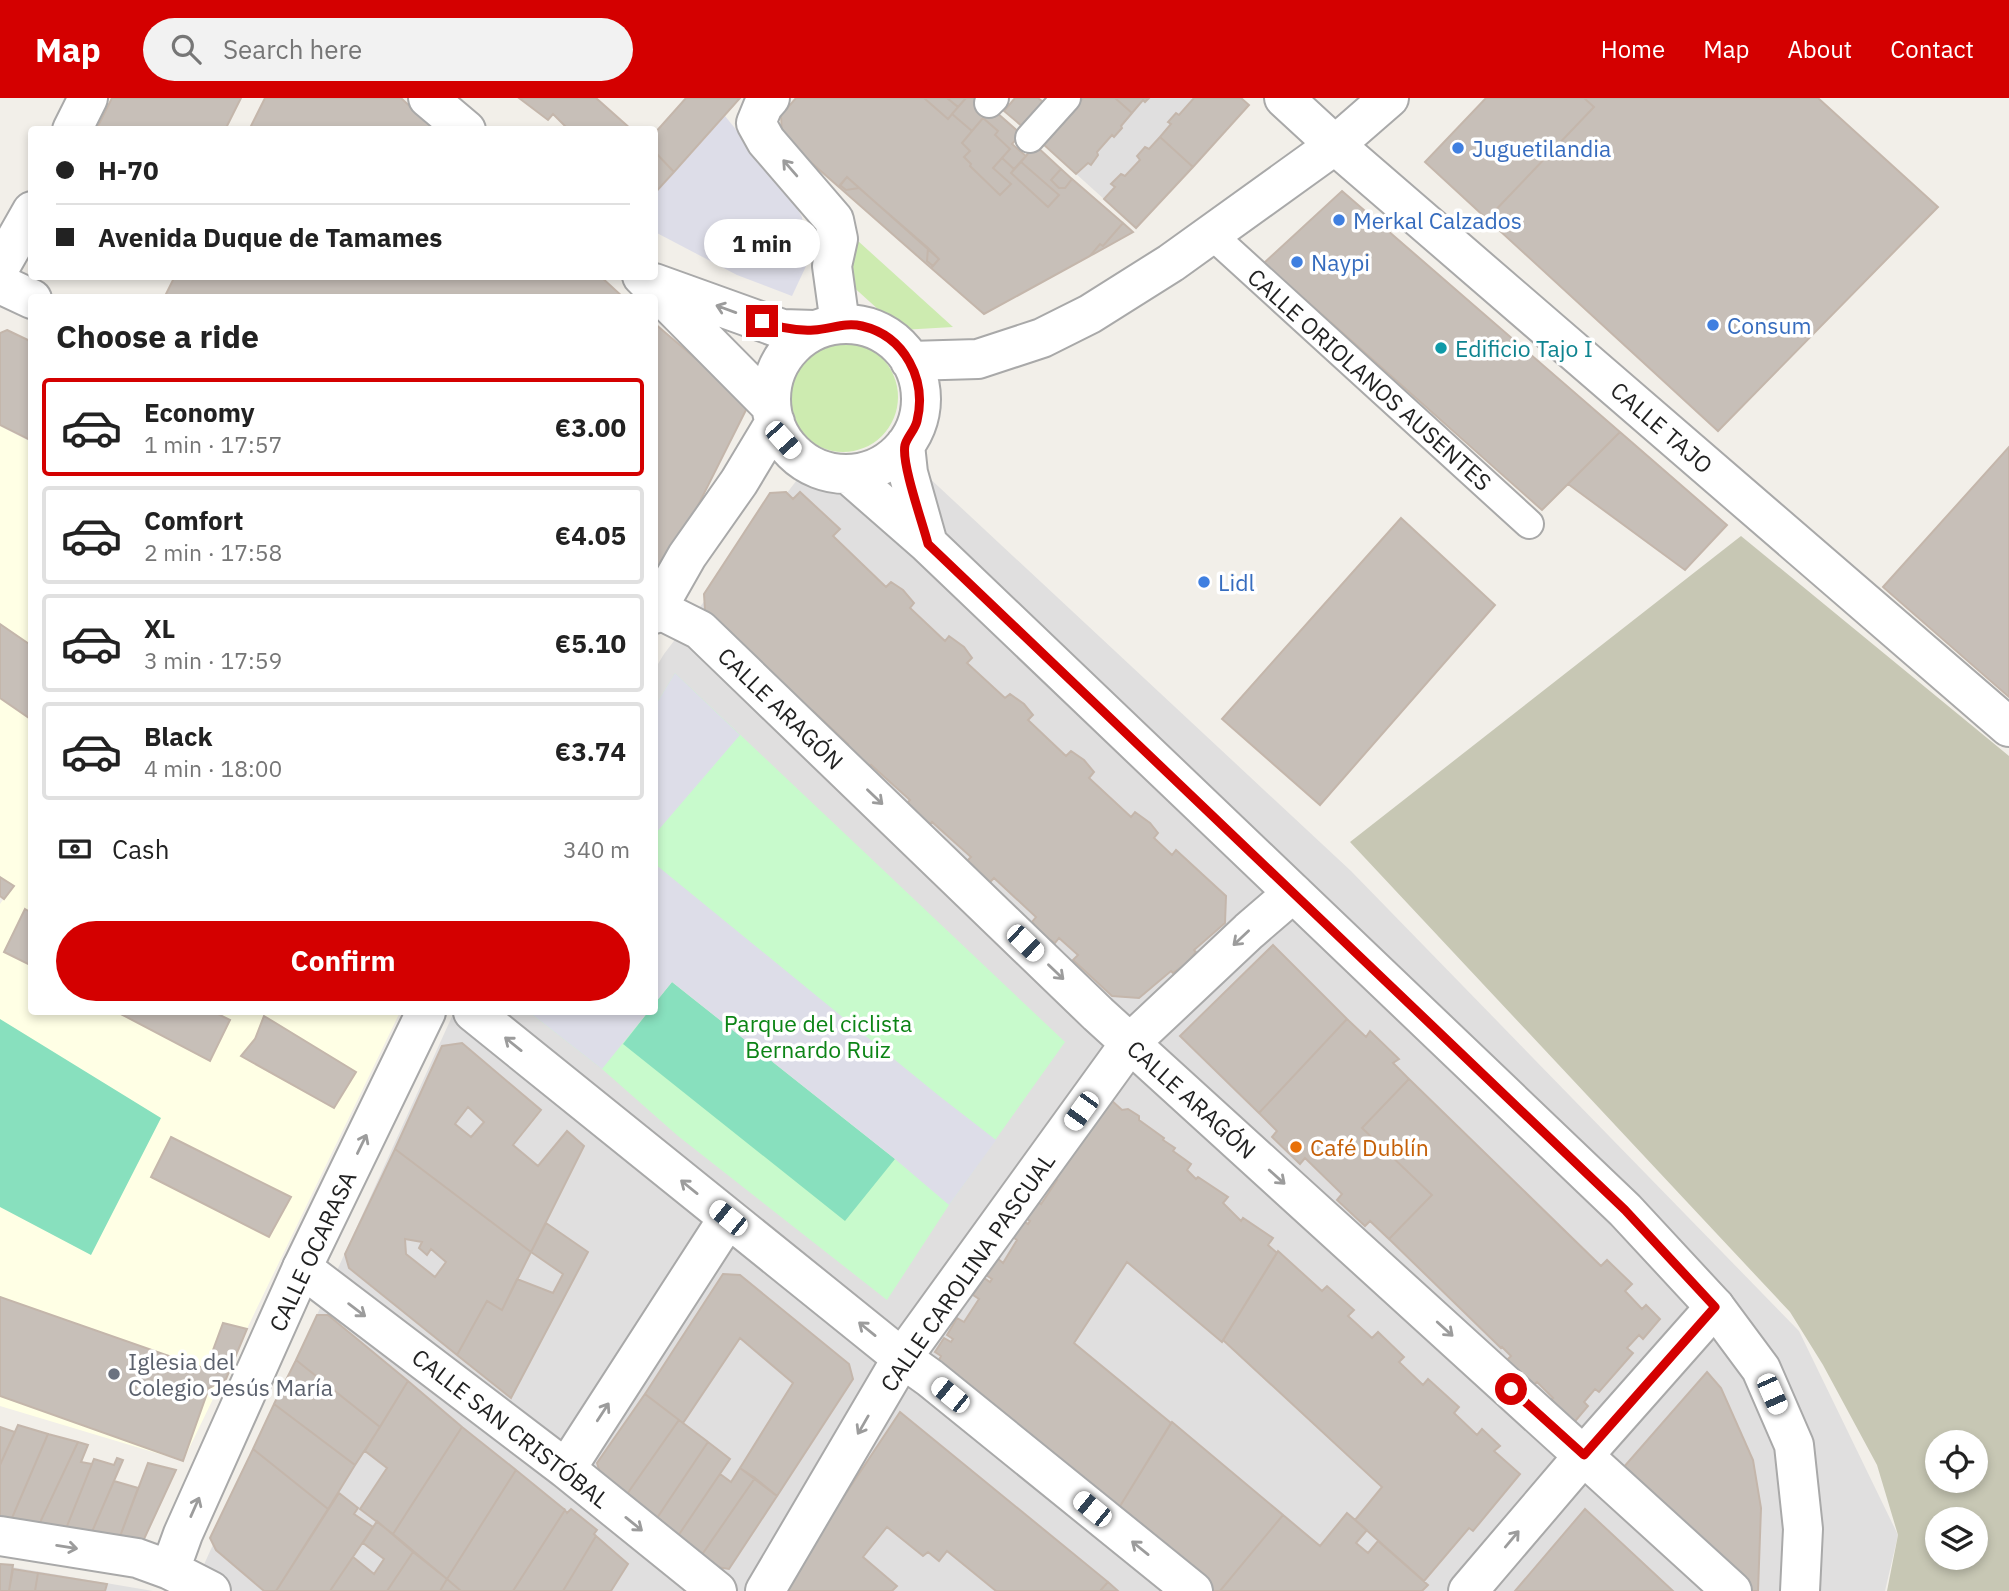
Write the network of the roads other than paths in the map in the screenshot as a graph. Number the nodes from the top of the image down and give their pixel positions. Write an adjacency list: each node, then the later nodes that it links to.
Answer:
1 (88, 98): 7 (street)
2 (428, 98): 8 (street)
3 (770, 98): 18 (street, one-way to 3)
4 (1066, 98): 9 (street)
5 (1283, 98): 10 (street, CALLE TAJO)
6 (1389, 98): 10 (street)
7 (74, 126)
8 (461, 126)
9 (1030, 138)
10 (1335, 145): 12 (street); 31 (street, CALLE TAJO)
11 (28, 218): 13 (street)
12 (1211, 234): 19 (street); 27 (street, CALLE ORIOLANOS AUSENTES)
13 (0, 267)
14 (646, 280): 22 (street)
15 (649, 280): 18 (street, one-way to 15)
16 (0, 284): 17 (street)
17 (28, 297)
18 (828, 327): 20 (street); 22 (street)
19 (978, 359): 20 (street); 21 (street)
20 (910, 361): 21 (street)
21 (921, 402): 23 (street)
22 (773, 414): 24 (street); 26 (street)
23 (905, 445): 25 (street); 28 (street)
24 (796, 454): 25 (street); 26 (street)
25 (848, 474): 28 (street)
26 (739, 482): 29 (street)
27 (1529, 524)
28 (928, 544): 32 (street)
29 (658, 607)
30 (658, 611): 35 (street, CALLE ARAGÓN, one-way to 35)
31 (2009, 727)
32 (1293, 893): 35 (street, CALLE CAROLINA PASCUAL, one-way to 35); 38 (street)
33 (425, 1015): 37 (street, CALLE OCARASA, one-way to 33)
34 (478, 1015): 36 (street, one-way to 34)
35 (1130, 1043): 39 (street, CALLE CAROLINA PASCUAL); 40 (street, CALLE ARAGÓN, one-way to 40)
36 (728, 1218): 39 (street, one-way to 36); 41 (street, one-way to 36)
37 (303, 1268): 41 (street, CALLE SAN CRISTÓBAL, one-way to 41); 43 (street, CALLE OCARASA, one-way to 37)
38 (1715, 1307): 40 (street); 50 (street)
39 (902, 1358): 46 (street, CALLE CAROLINA PASCUAL, one-way to 46); 47 (street, one-way to 39)
40 (1584, 1455): 48 (street, one-way to 40); 49 (street, CALLE ARAGÓN)
41 (566, 1469): 45 (street, CALLE SAN CRISTÓBAL, one-way to 45)
42 (0, 1536): 43 (street, one-way to 43)
43 (170, 1570): 44 (street)
44 (207, 1590)
45 (717, 1591)
46 (765, 1591)
47 (1193, 1591)
48 (1468, 1591)
49 (1732, 1591)
50 (1800, 1591)

